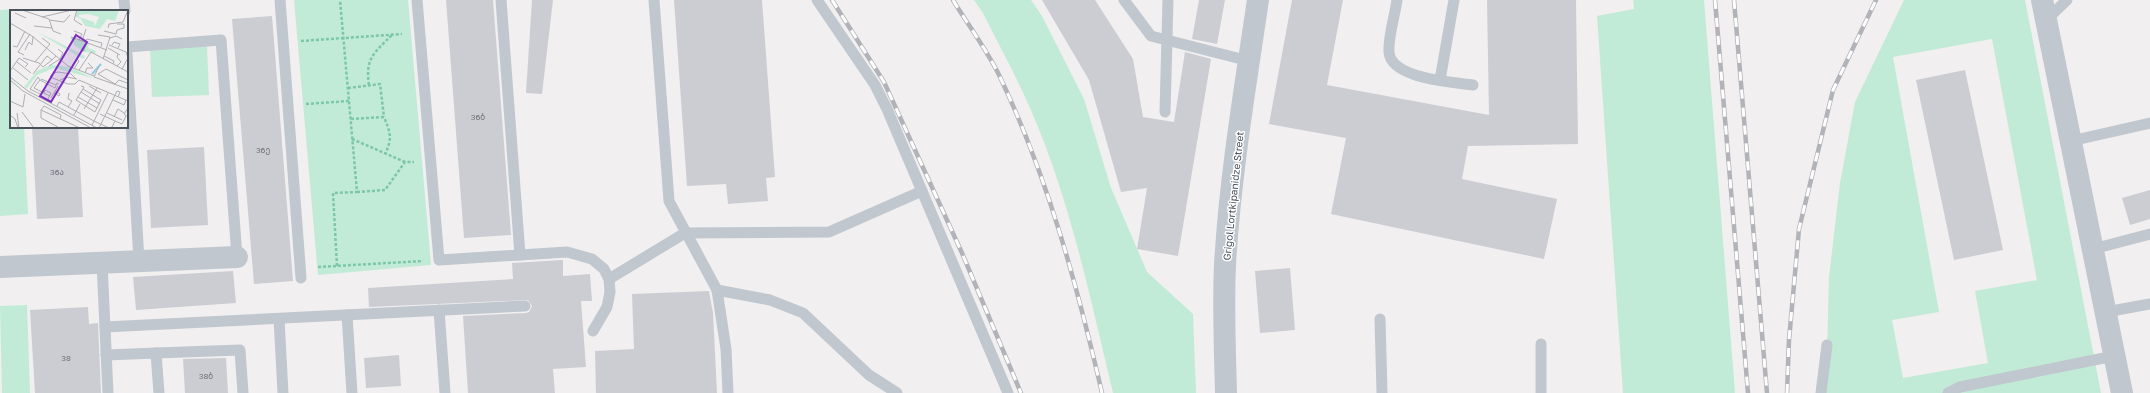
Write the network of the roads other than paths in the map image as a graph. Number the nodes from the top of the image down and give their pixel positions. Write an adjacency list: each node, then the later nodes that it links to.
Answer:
1 (124, 0): 13 (lane)
2 (280, 0): 33 (lane)
3 (417, 0): 28 (lane)
4 (501, 0): 28 (lane)
5 (654, 0): 25 (lane)
6 (817, 0): 24 (lane)
7 (1124, 0): 15 (lane)
8 (1168, 0): 15 (lane)
9 (1258, 0): 17 (street, Grigol Lortkipanidze Street)
10 (1397, 0): 19 (lane)
11 (1454, 0): 19 (lane)
12 (2067, 0): 14 (lane)
13 (125, 10)
14 (2044, 10): 23 (street)
15 (1168, 40): 17 (lane); 21 (lane)
16 (128, 47): 29 (lane)
17 (1249, 61): 59 (street, Grigol Lortkipanidze Street)
18 (128, 69): 30 (lane)
19 (1440, 80): 20 (lane)
20 (1473, 85)
21 (1165, 112)
22 (2150, 123): 23 (lane)
23 (2071, 141): 27 (street)
24 (922, 190): 25 (lane); 58 (lane)
25 (685, 233): 34 (lane); 35 (lane)
26 (2150, 234): 27 (lane)
27 (2093, 249): 39 (street)
28 (520, 255): 34 (lane)
29 (237, 257): 30 (street)
30 (140, 261): 31 (street)
31 (102, 263): 32 (street); 43 (lane)
32 (0, 267)
33 (301, 273)
34 (609, 280): 44 (lane)
35 (717, 290): 56 (lane); 57 (lane)
36 (2150, 304): 39 (lane)
37 (525, 306): 38 (lane)
38 (440, 310): 40 (lane); 55 (lane)
39 (2106, 312): 49 (street)
40 (347, 315): 41 (lane); 54 (lane)
41 (279, 318): 43 (lane); 53 (lane)
42 (1380, 319): 60 (lane)
43 (105, 327): 48 (lane)
44 (593, 331)
45 (1541, 344): 61 (lane)
46 (1827, 345): 62 (lane)
47 (156, 353): 48 (lane); 51 (lane); 52 (lane)
48 (106, 354): 50 (lane)
49 (2114, 356): 63 (lane); 64 (street)
50 (108, 393)
51 (159, 393)
52 (242, 393)
53 (283, 393)
54 (352, 393)
55 (445, 393)
56 (728, 393)
57 (897, 393)
58 (1008, 393)
59 (1226, 393)
60 (1382, 393)
61 (1541, 393)
62 (1821, 393)
63 (1948, 393)
64 (2122, 393)

